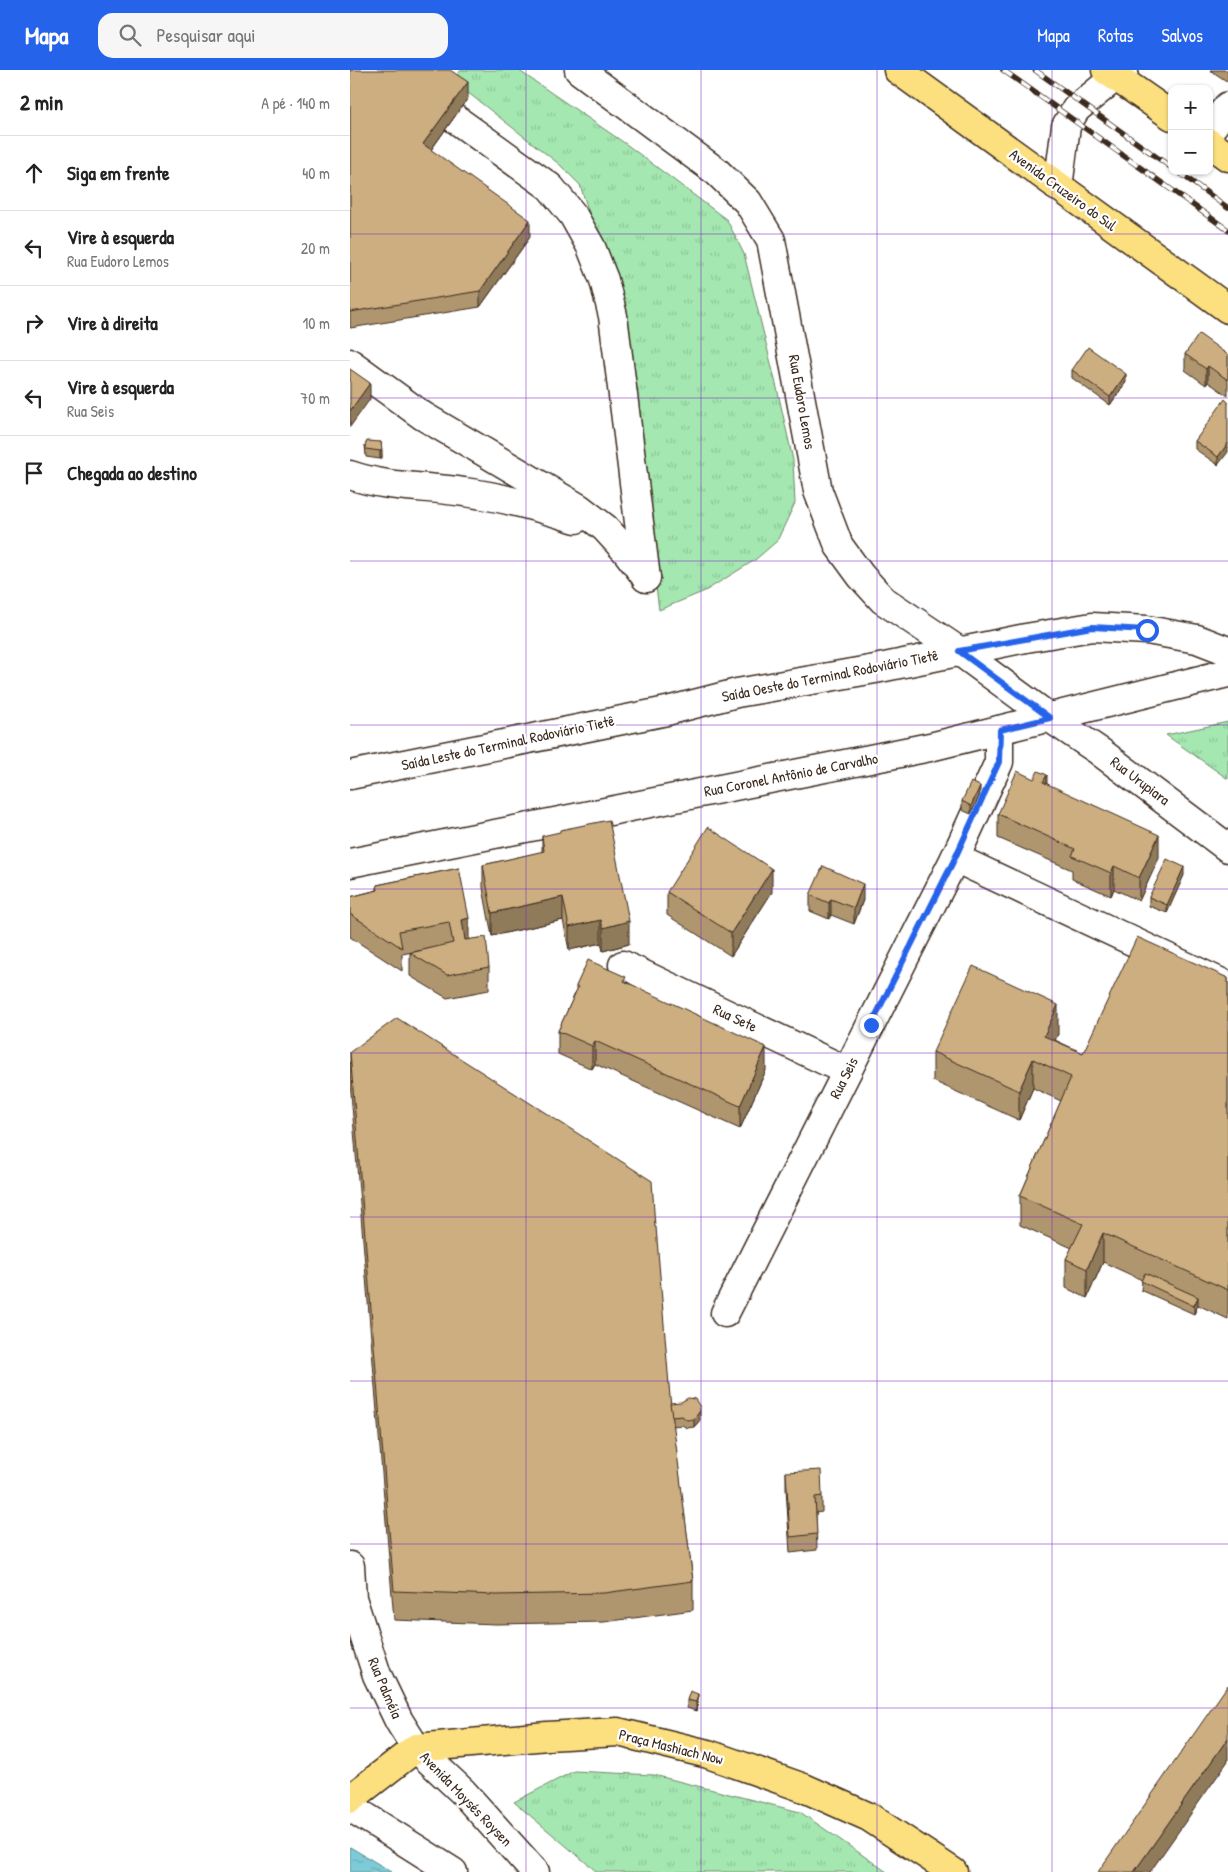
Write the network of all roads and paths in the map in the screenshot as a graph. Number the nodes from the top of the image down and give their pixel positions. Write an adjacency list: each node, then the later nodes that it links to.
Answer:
1 (579, 70): 15 (street, Rua Eudoro Lemos)
2 (898, 70): 10 (main road, Avenida Cruzeiro do Sul)
3 (1115, 72): 5 (main road); 10 (street)
4 (1228, 106): 7 (street)
5 (1168, 113)
6 (454, 118): 14 (street)
7 (1210, 130)
8 (1213, 146): 9 (main road)
9 (1228, 157)
10 (1058, 187): 11 (main road, Avenida Cruzeiro do Sul)
11 (1228, 309)
12 (350, 363): 14 (street)
13 (350, 475): 14 (street)
14 (605, 528)
15 (959, 651): 16 (street, Saída Oeste do Terminal Rodoviário Tietê); 18 (street, Saída Oeste do Terminal Rodoviário Tietê); 19 (street, Rua Eudoro Lemos)
16 (1228, 651)
17 (1228, 673): 19 (street, Rua Coronel Antônio de Carvalho)
18 (667, 711): 21 (street, Saída Leste do Terminal Rodoviário Tietê)
19 (1050, 718): 20 (street, Rua Coronel Antônio de Carvalho); 22 (street, Rua Urupiara)
20 (1000, 730): 23 (street, Rua Seis); 24 (street, Rua Coronel Antônio de Carvalho)
21 (350, 775)
22 (1228, 848)
23 (955, 858): 26 (street); 27 (street, Rua Seis)
24 (350, 863)
25 (623, 965): 27 (street, Rua Sete)
26 (1228, 986)
27 (847, 1071): 28 (street, Rua Seis)
28 (725, 1313)
29 (350, 1566): 30 (street, Rua Palméia)
30 (351, 1601): 31 (street, Rua Palméia)
31 (416, 1748): 32 (main road); 35 (street, Avenida Moysés Roysen); 36 (main road, Praça Mashiach Now)
32 (350, 1800)
33 (350, 1807): 34 (street)
34 (453, 1872)
35 (535, 1872)
36 (953, 1872)

